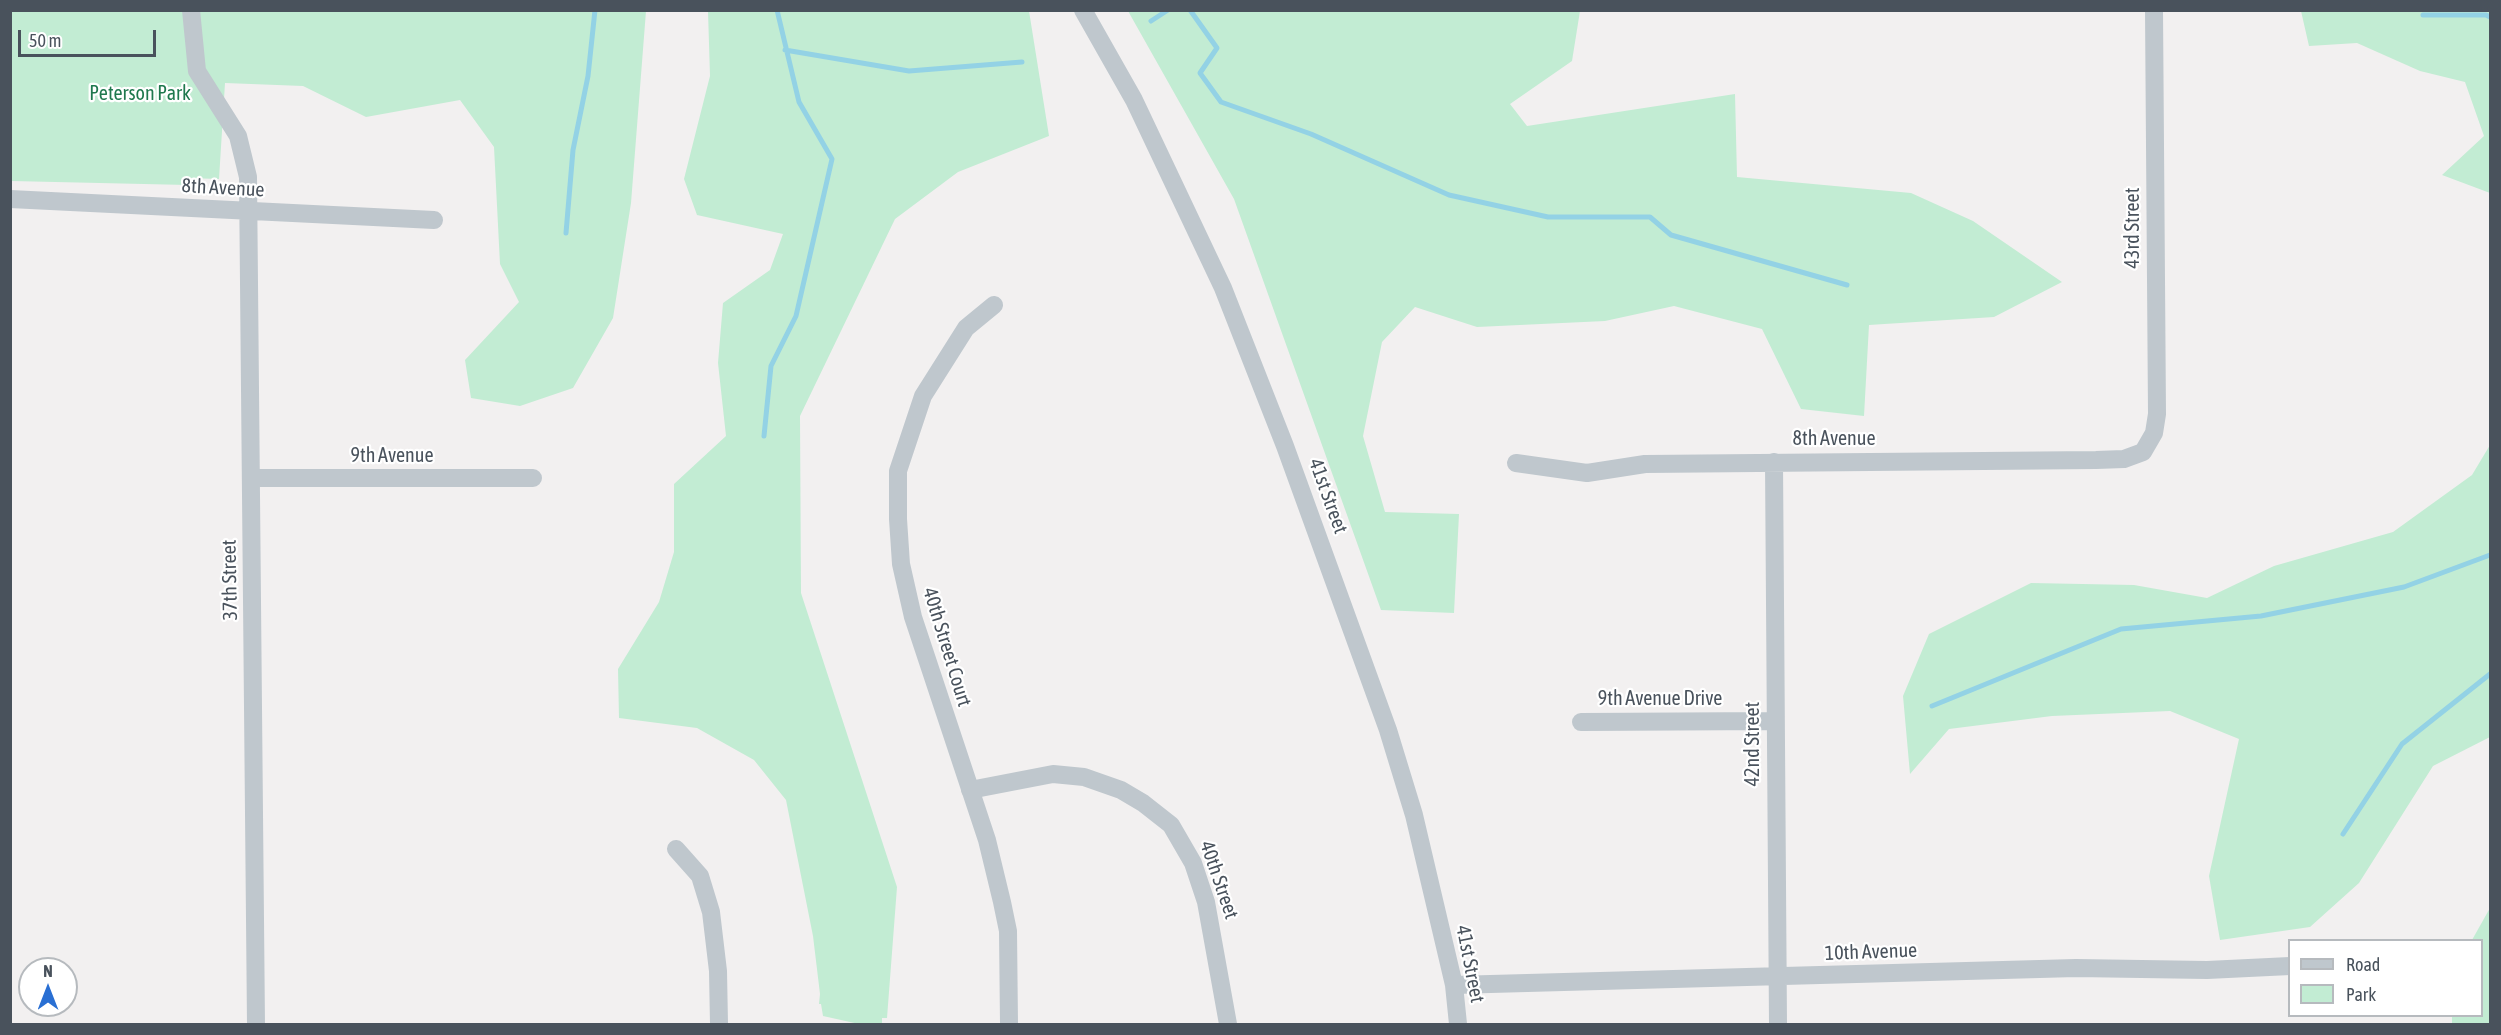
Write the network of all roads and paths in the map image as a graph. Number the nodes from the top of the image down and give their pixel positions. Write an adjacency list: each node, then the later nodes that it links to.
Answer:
1 (190, 10): 5 (street, 37th Street)
2 (1083, 10): 19 (street, 41st Street)
3 (2154, 10): 8 (street, 43rd Street)
4 (10, 199): 5 (street, 8th Avenue)
5 (248, 212): 6 (street, 8th Avenue); 11 (street, 37th Street)
6 (434, 220)
7 (994, 305): 15 (street, 40th Street Court)
8 (2150, 444): 9 (street, 8th Avenue)
9 (1774, 462): 10 (street, 8th Avenue); 13 (street, 42nd Street)
10 (1516, 463)
11 (251, 478): 12 (street, 9th Avenue); 20 (street, 37th Street)
12 (533, 478)
13 (1775, 720): 14 (street, 9th Avenue Drive); 18 (street, 42nd Street)
14 (1581, 722)
15 (970, 790): 22 (street, 40th Street Court); 23 (street, 40th Street)
16 (675, 849): 21 (street)
17 (2288, 966): 18 (street, 10th Avenue)
18 (1777, 977): 19 (street, 10th Avenue); 25 (street, 42nd Street)
19 (1454, 985): 24 (street, 41st Street)
20 (256, 1024)
21 (719, 1024)
22 (1009, 1024)
23 (1228, 1024)
24 (1458, 1024)
25 (1778, 1024)

